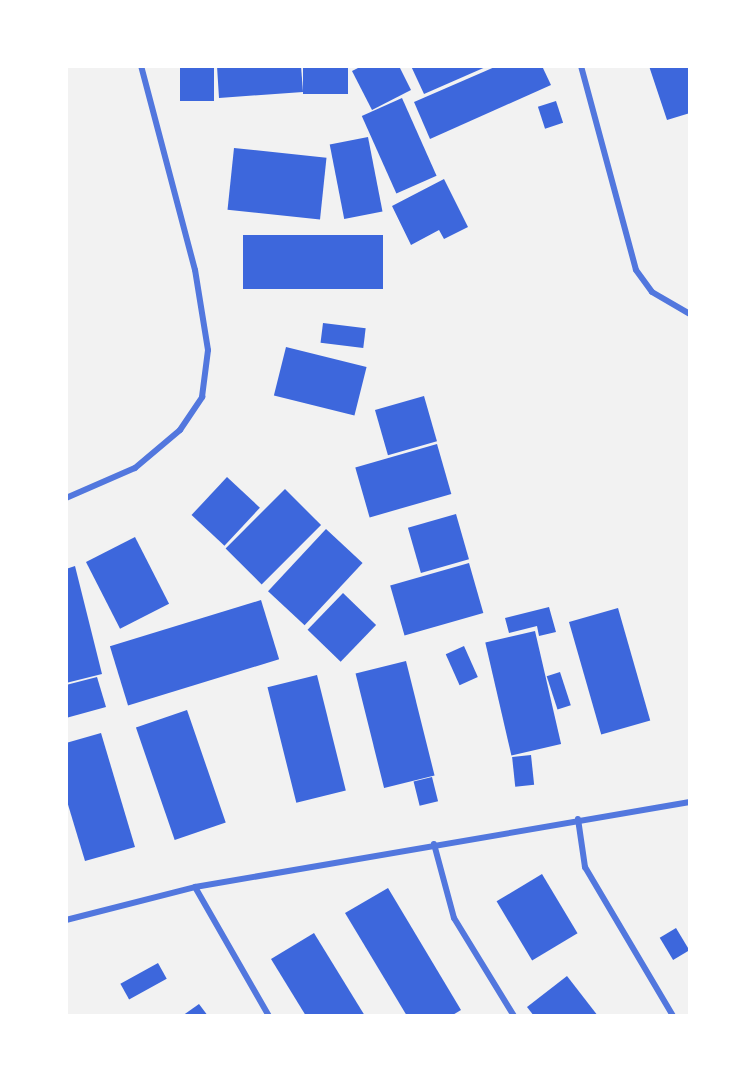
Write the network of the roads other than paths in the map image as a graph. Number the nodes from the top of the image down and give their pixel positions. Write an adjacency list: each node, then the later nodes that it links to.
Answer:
1 (141, 66): 4 (street)
2 (581, 66): 3 (street)
3 (690, 314)
4 (66, 498)
5 (690, 802): 6 (street)
6 (578, 819): 7 (street); 12 (street)
7 (434, 844): 8 (street); 11 (street)
8 (195, 887): 9 (street); 10 (street)
9 (66, 920)
10 (269, 1016)
11 (514, 1016)
12 (673, 1016)

